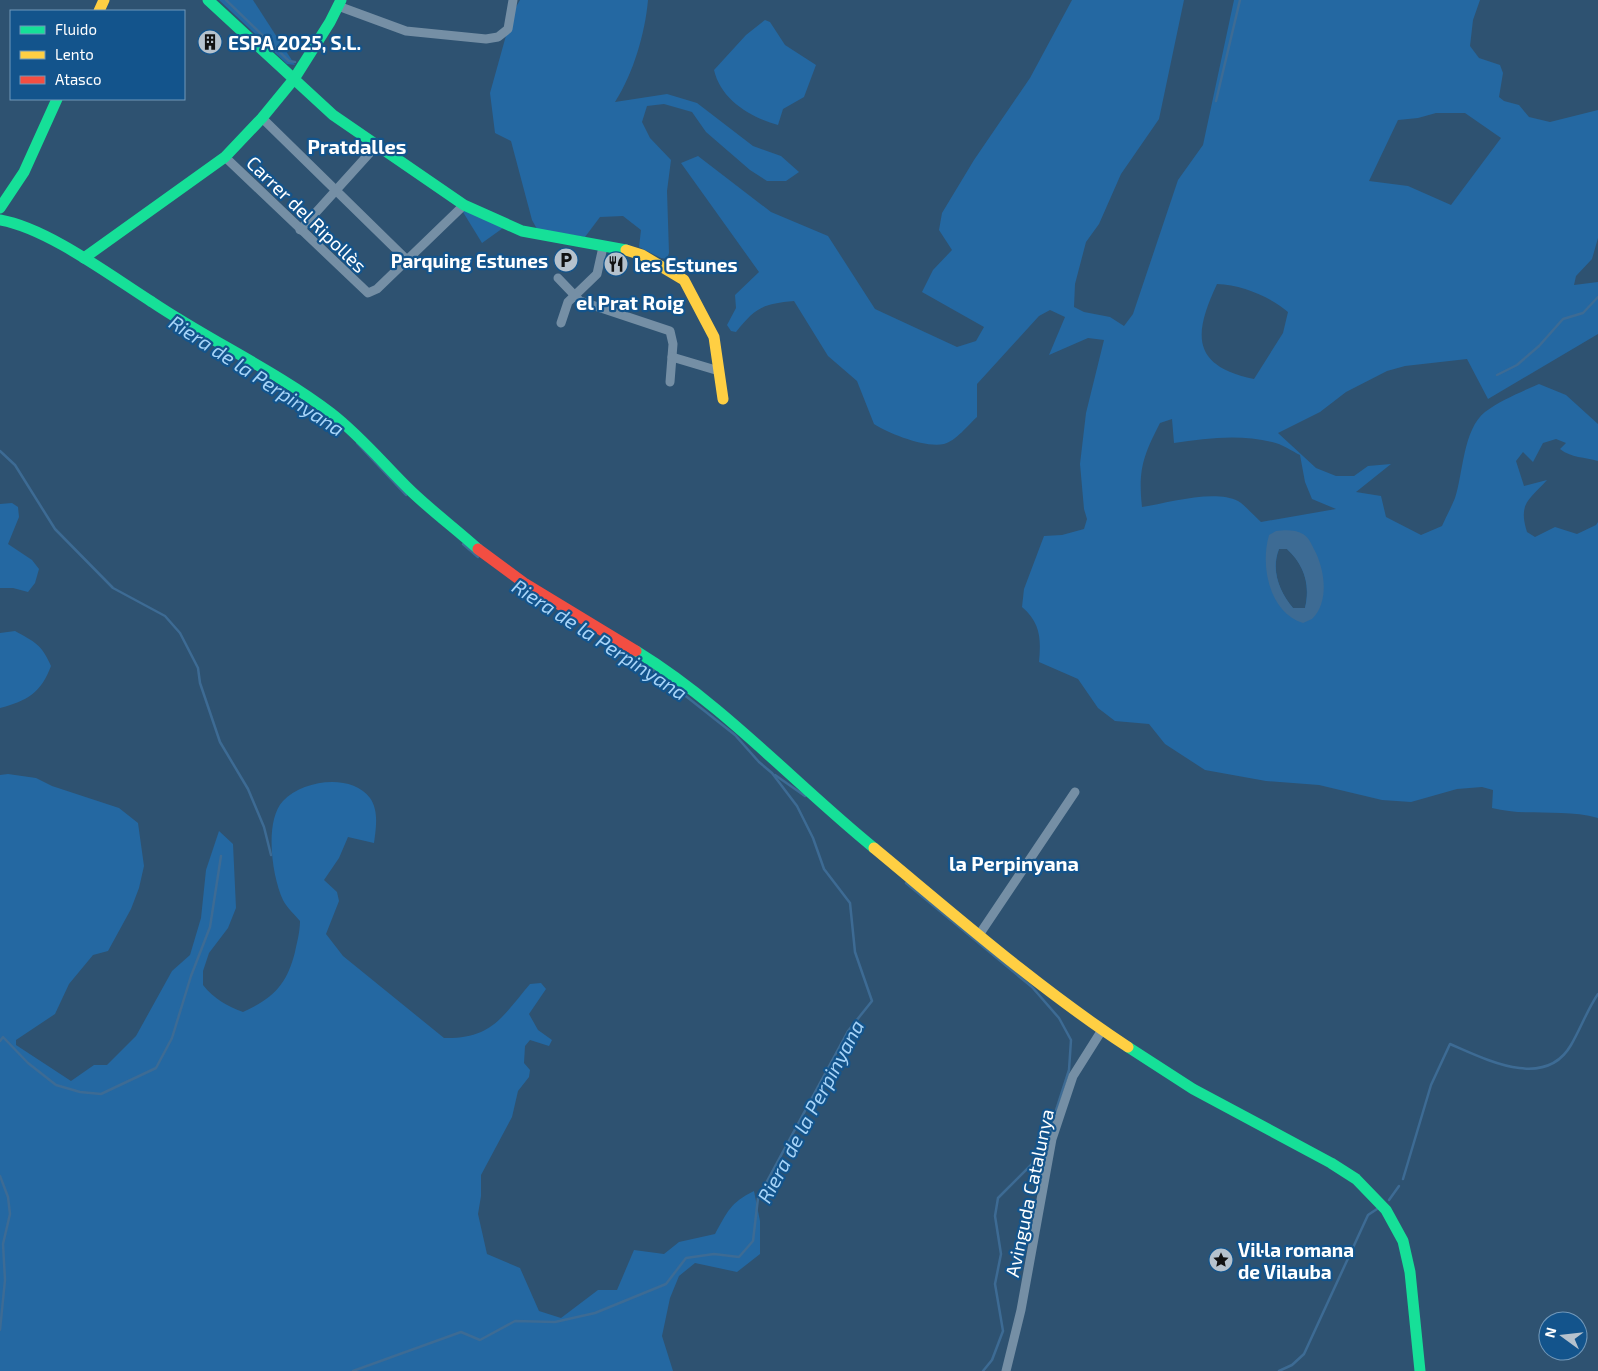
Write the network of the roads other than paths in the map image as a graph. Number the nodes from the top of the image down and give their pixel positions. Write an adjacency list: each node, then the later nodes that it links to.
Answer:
1 (208, 0): 4 (street)
2 (513, 0): 3 (street)
3 (340, 3): 4 (street)
4 (294, 79): 6 (street); 8 (street)
5 (57, 100): 7 (street)
6 (262, 118): 9 (street); 11 (street)
7 (36, 144): 10 (street); 12 (street)
8 (376, 146): 11 (street); 13 (street)
9 (225, 157): 15 (street, Carrer del Ripollès); 17 (street)
10 (14, 178): 12 (street); 14 (street)
11 (337, 191): 15 (street); 18 (street)
12 (6, 196): 14 (street)
13 (464, 205): 16 (street); 18 (street)
14 (4, 214): 17 (street)
15 (300, 230): 18 (street, Carrer del Ripollès)
16 (603, 247): 20 (street); 23 (street)
17 (84, 258): 27 (street)
18 (407, 260)
19 (558, 278): 20 (street)
20 (576, 295): 21 (street); 22 (street)
21 (561, 323)
22 (672, 356): 23 (street); 24 (street)
23 (719, 371): 25 (street)
24 (670, 382)
25 (723, 398)
26 (1075, 792): 27 (street)
27 (979, 935): 28 (street)
28 (1102, 1030): 29 (street, Avinguda Catalunya); 30 (street)
29 (1006, 1371)
30 (1420, 1371)

